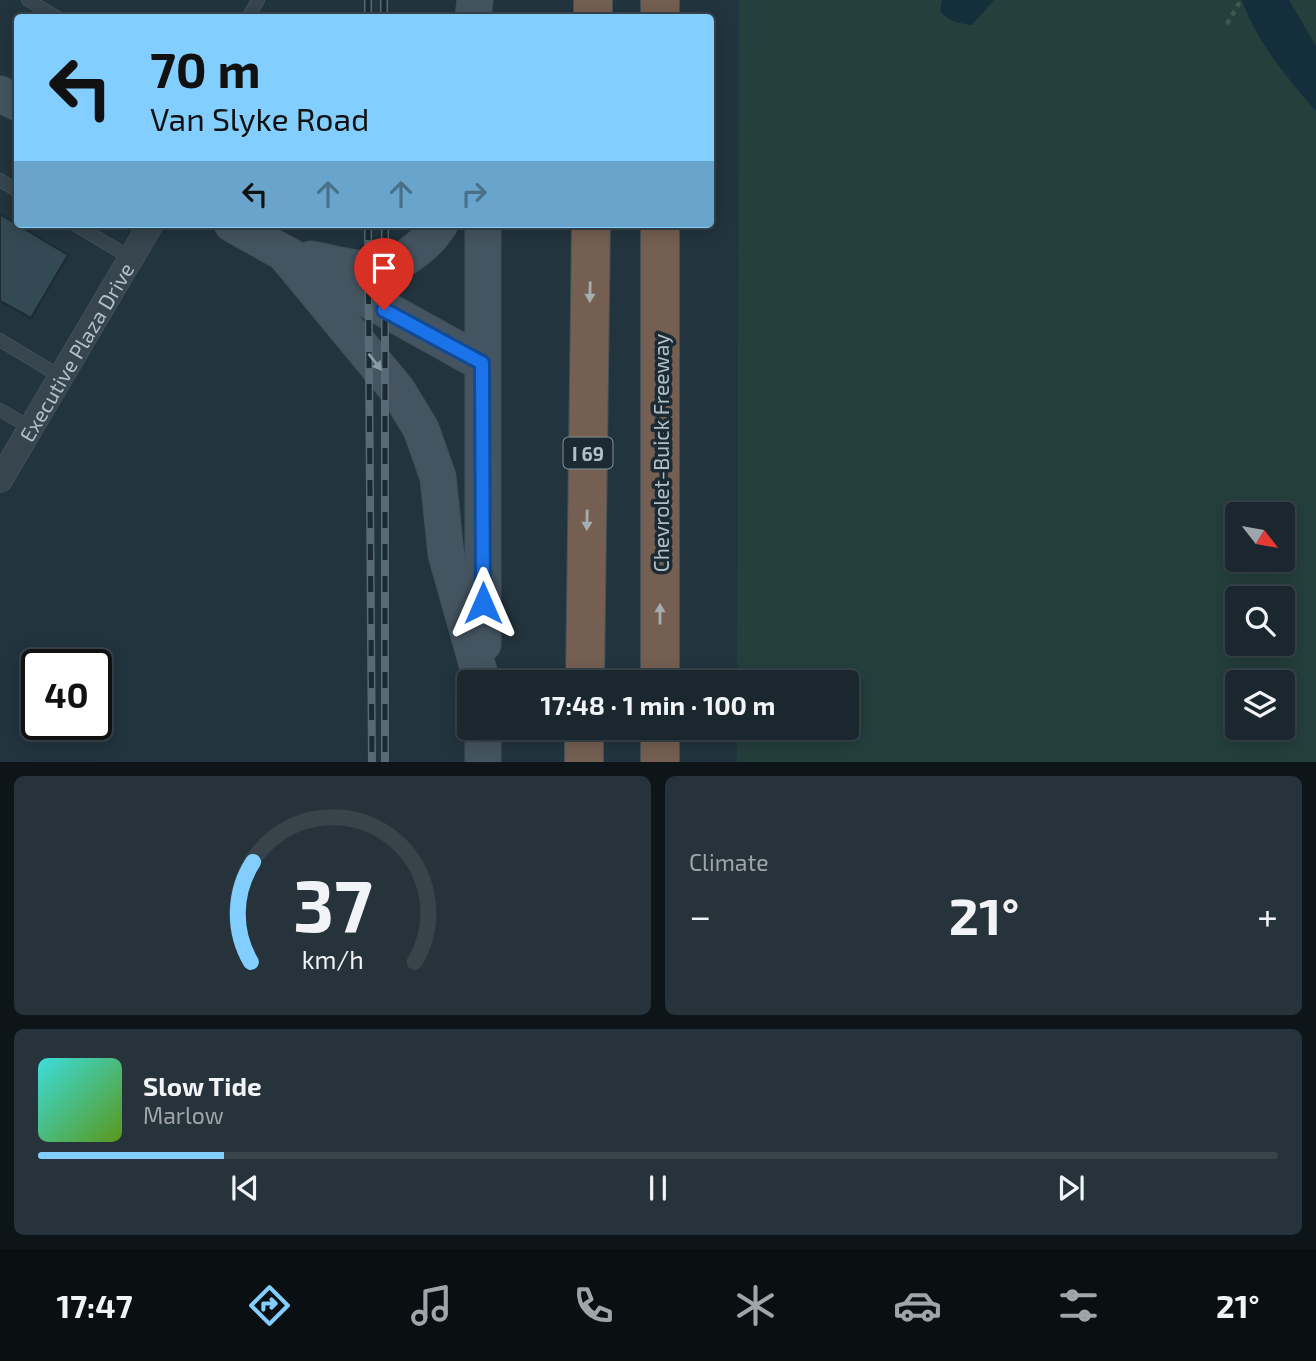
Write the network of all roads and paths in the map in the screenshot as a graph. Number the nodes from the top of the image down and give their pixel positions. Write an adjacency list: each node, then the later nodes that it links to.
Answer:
1 (28, 0): 3 (lane)
2 (1241, 0): 4 (path)
3 (51, 14)
4 (1227, 24)
5 (81, 228): 13 (lane)
6 (149, 228): 13 (street, Executive Plaza Drive)
7 (240, 228): 12 (street)
8 (437, 228): 12 (street)
9 (483, 228): 15 (street)
10 (591, 228): 22 (highway, I 69, one-way to 22)
11 (660, 228): 23 (highway, Chevrolet-Buick Freeway, one-way to 11)
12 (284, 253): 15 (street); 20 (street, one-way to 20)
13 (131, 258): 16 (street, Executive Plaza Drive)
14 (0, 340): 16 (lane)
15 (482, 363): 21 (street)
16 (61, 377): 18 (street, Executive Plaza Drive)
17 (0, 410): 18 (lane)
18 (31, 428): 19 (street, Executive Plaza Drive)
19 (0, 480)
20 (479, 670)
21 (482, 670)
22 (585, 670)
23 (660, 670)
24 (483, 740): 27 (street)
25 (584, 740): 28 (highway)
26 (660, 740): 29 (highway)
27 (483, 762)
28 (584, 762)
29 (660, 762)

